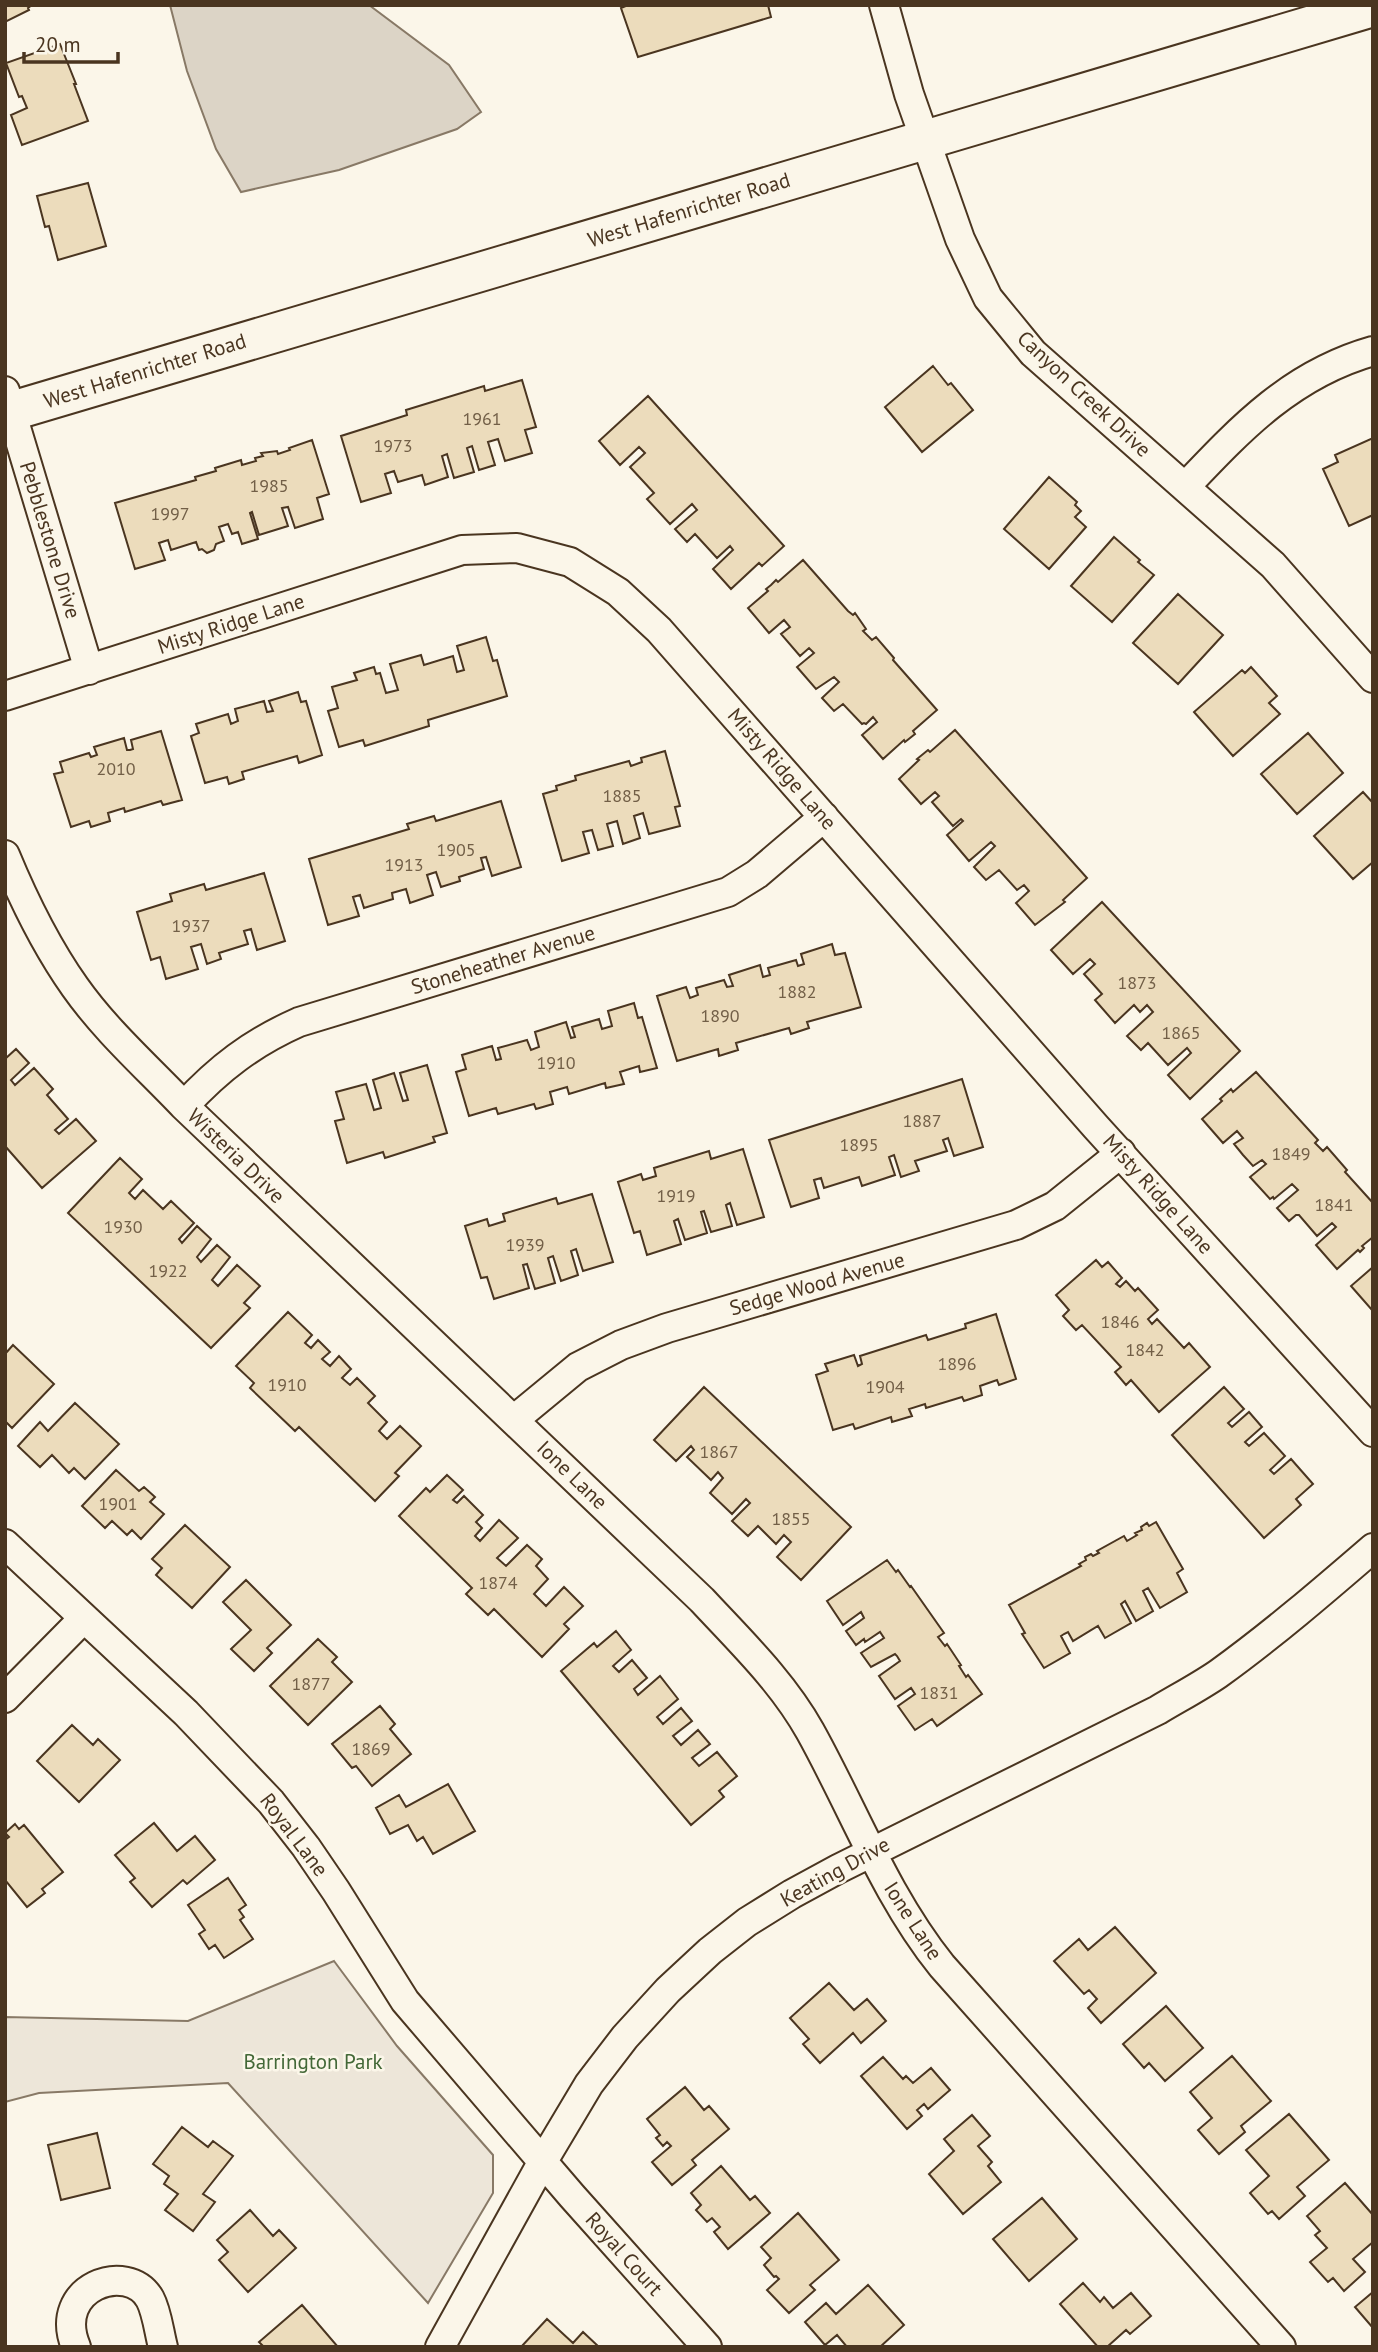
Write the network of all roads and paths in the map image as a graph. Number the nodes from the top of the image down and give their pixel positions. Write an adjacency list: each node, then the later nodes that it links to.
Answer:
1 (884, 5): 3 (street, Canyon Creek Drive)
2 (1373, 6): 3 (street, West Hafenrichter Road)
3 (925, 139): 5 (street, West Hafenrichter Road); 6 (street, Canyon Creek Drive)
4 (1373, 351): 6 (street)
5 (7, 405): 7 (street, Pebblestone Drive)
6 (1186, 486): 8 (street, Canyon Creek Drive)
7 (89, 670): 9 (street, Misty Ridge Lane); 10 (street, Misty Ridge Lane)
8 (1373, 678)
9 (5, 696)
10 (824, 817): 12 (street, Stoneheather Avenue); 13 (street, Misty Ridge Lane)
11 (5, 855): 12 (street, Wisteria Drive)
12 (184, 1106): 14 (street, Wisteria Drive)
13 (1121, 1153): 14 (street, Sedge Wood Avenue); 15 (street, Misty Ridge Lane)
14 (515, 1419): 20 (street, Ione Lane)
15 (1373, 1432)
16 (5, 1544): 18 (street, Royal Lane)
17 (1373, 1548): 20 (street, Keating Drive)
18 (83, 1619): 19 (street); 21 (street, Royal Lane)
19 (5, 1698)
20 (871, 1851): 21 (street, Keating Drive); 26 (street, Ione Lane)
21 (543, 2161): 24 (street, Keating Drive); 25 (street, Royal Court)
22 (76, 2347): 23 (street)
23 (163, 2347)
24 (440, 2347)
25 (707, 2347)
26 (1281, 2347)

